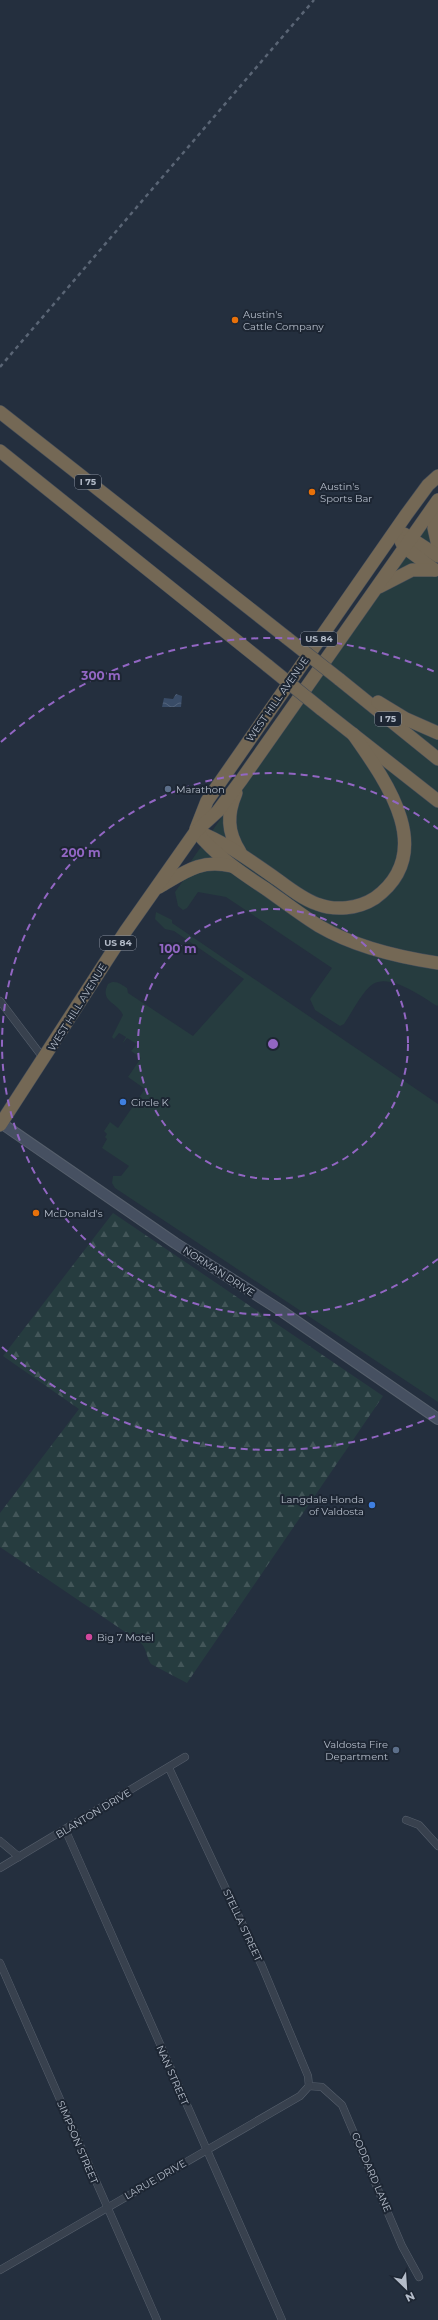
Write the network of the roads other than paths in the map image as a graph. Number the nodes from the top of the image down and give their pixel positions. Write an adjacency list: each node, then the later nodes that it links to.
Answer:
1 (2, 414): 11 (highway, I 75, bridge)
2 (0, 452): 12 (highway, bridge)
3 (438, 476): 5 (highway, WEST HILL AVENUE / US 84)
4 (438, 500): 6 (highway, WEST HILL AVENUE / US 84); 7 (highway)
5 (396, 530): 6 (highway); 17 (highway, WEST HILL AVENUE / US 84)
6 (407, 542): 8 (highway); 9 (highway); 10 (highway, WEST HILL AVENUE / US 84)
7 (438, 546)
8 (438, 556)
9 (436, 571): 10 (highway)
10 (372, 593): 15 (highway, WEST HILL AVENUE / US 84)
11 (339, 679): 13 (highway); 14 (highway, I 75)
12 (353, 734): 16 (highway); 18 (highway)
13 (438, 734)
14 (438, 759)
15 (242, 779): 17 (highway, WEST HILL AVENUE / US 84); 18 (highway)
16 (438, 801)
17 (196, 830): 18 (highway); 19 (highway); 20 (highway, WEST HILL AVENUE / US 84)
18 (242, 855)
19 (232, 866): 20 (highway); 21 (highway)
20 (156, 889): 23 (highway, WEST HILL AVENUE / US 84)
21 (438, 963)
22 (0, 1001): 23 (street)
23 (44, 1059): 24 (highway, WEST HILL AVENUE / US 84)
24 (1, 1124): 25 (street, NORMAN DRIVE)
25 (438, 1419)
26 (185, 1757): 27 (street, BLANTON DRIVE)
27 (169, 1768): 29 (street, BLANTON DRIVE); 35 (street, STELLA STREET)
28 (406, 1820): 31 (street)
29 (65, 1829): 32 (street, BLANTON DRIVE); 36 (street, NAN STREET)
30 (0, 1841): 32 (street)
31 (438, 1846)
32 (19, 1857): 33 (street, BLANTON DRIVE)
33 (0, 1868)
34 (0, 1963): 37 (street, SIMPSON STREET)
35 (308, 2086): 36 (street, LARUE DRIVE); 39 (street, GODDARD LANE)
36 (207, 2149): 37 (street, LARUE DRIVE); 41 (street, NAN STREET)
37 (107, 2207): 38 (street, LARUE DRIVE); 40 (street, SIMPSON STREET)
38 (0, 2270)
39 (419, 2277)
40 (157, 2320)
41 (282, 2320)

